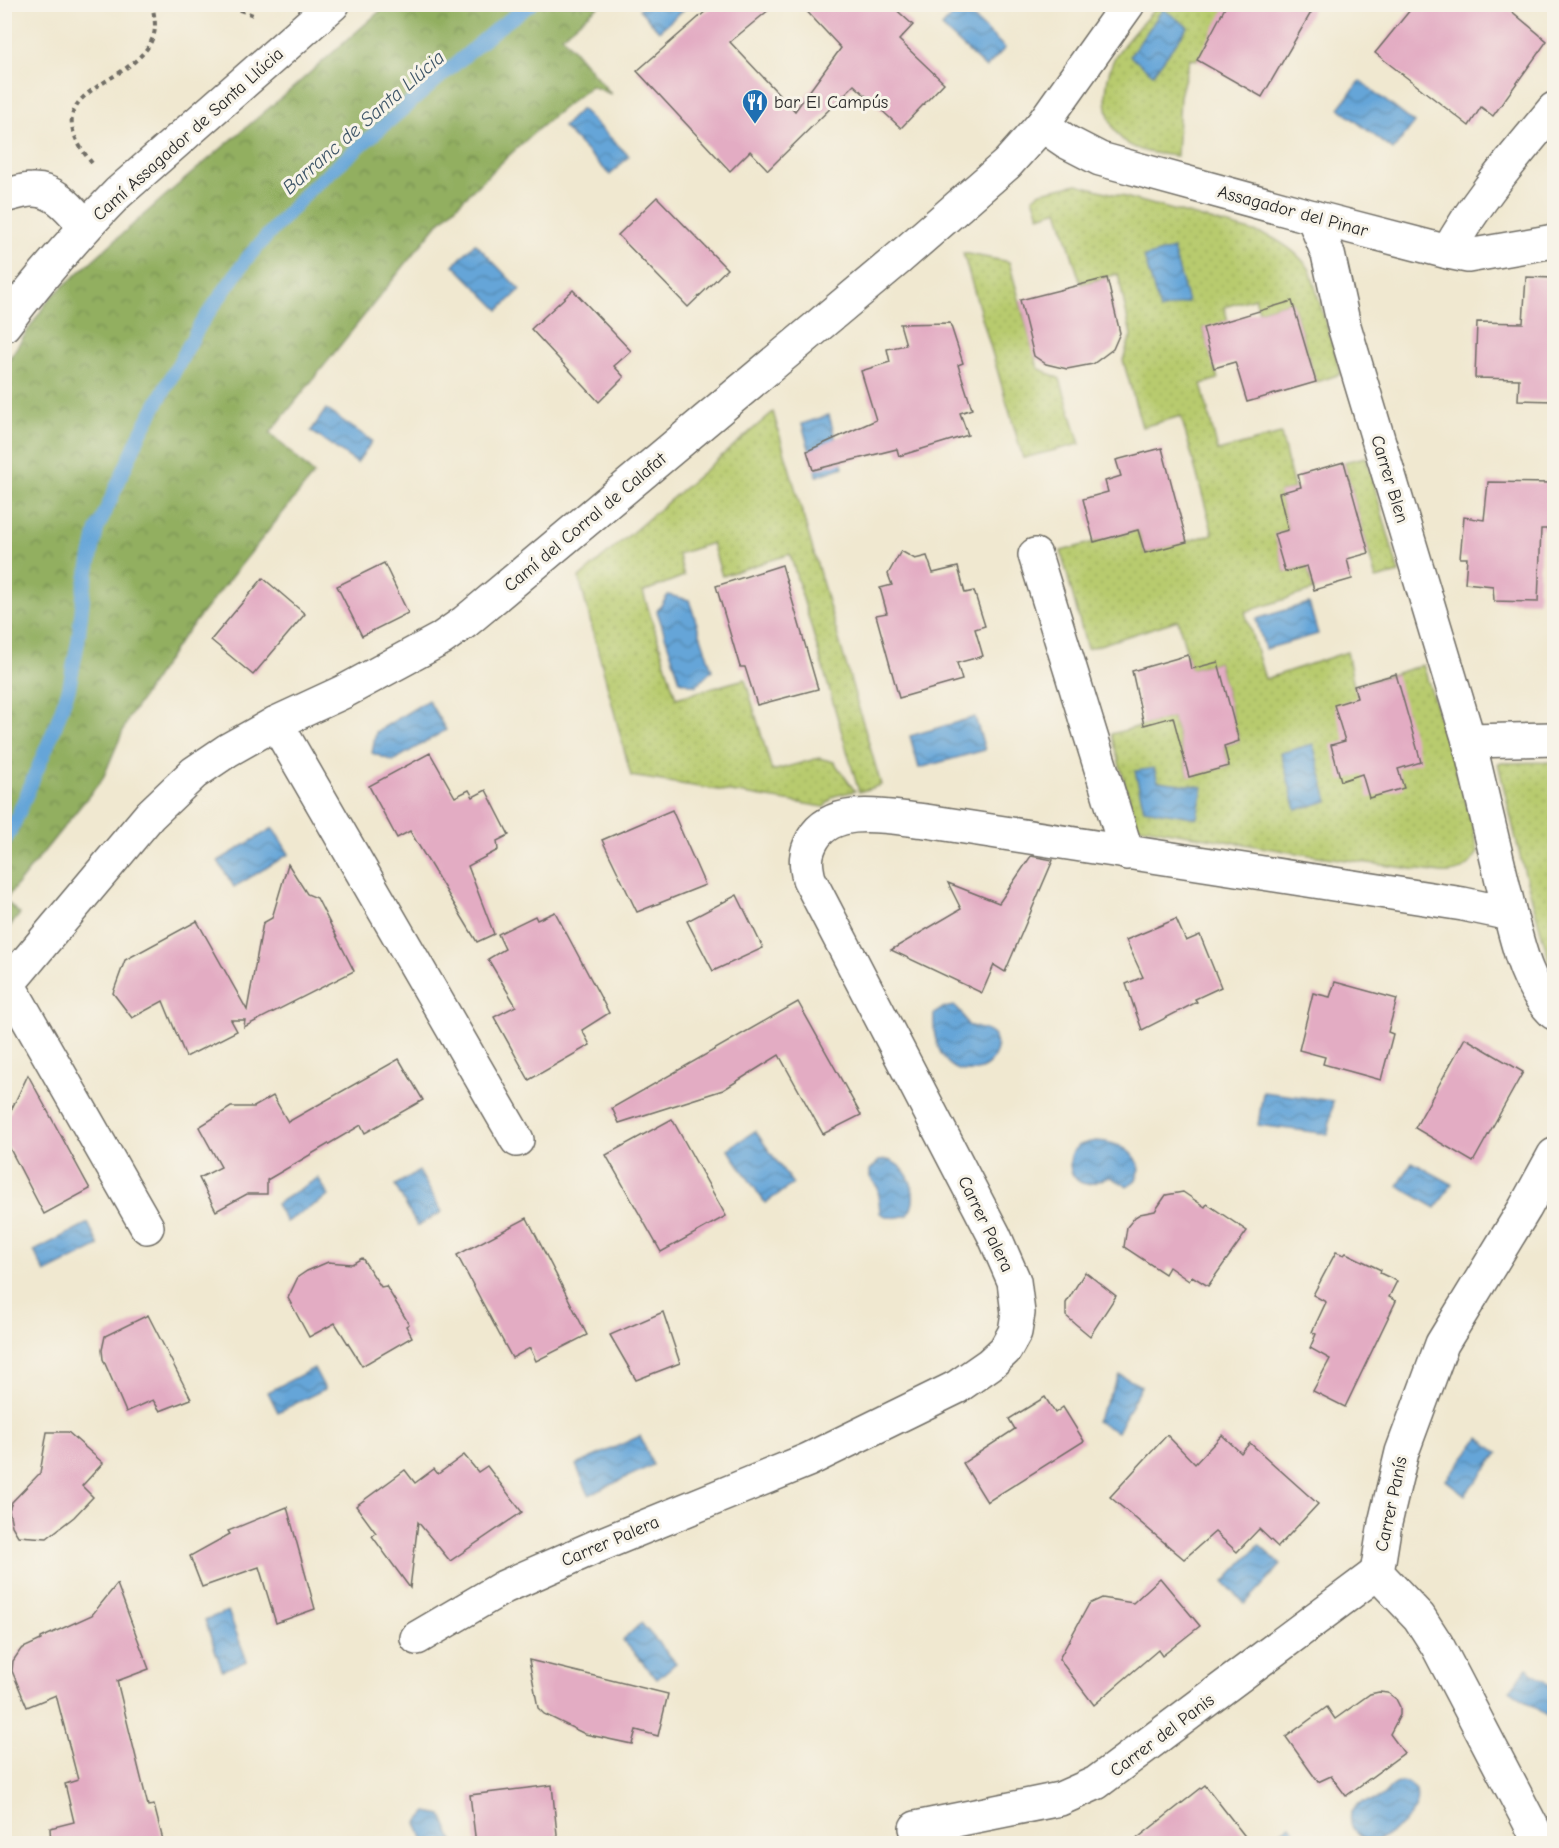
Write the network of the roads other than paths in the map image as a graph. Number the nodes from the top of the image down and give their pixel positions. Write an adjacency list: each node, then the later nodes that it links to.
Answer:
1 (333, 4): 7 (street, Camí Assagador de Santa Llúcia)
2 (1128, 4): 4 (street, Camí del Corral de Calafat)
3 (1554, 109): 9 (street)
4 (1042, 125): 6 (street, Assagador del Pinar); 12 (street, Camí del Corral de Calafat)
5 (4, 196): 7 (street)
6 (1313, 218): 9 (street, Assagador del Pinar); 14 (street, Carrer Blen)
7 (85, 226): 10 (street, Camí Assagador de Santa Llúcia)
8 (1554, 241): 9 (street, Assagador del Pinar)
9 (1448, 252)
10 (4, 325)
11 (1035, 555): 15 (street)
12 (276, 723): 17 (street, Camí del Corral de Calafat); 19 (street)
13 (1554, 739): 14 (street)
14 (1469, 741): 16 (street, Carrer Blen)
15 (1127, 853): 16 (street, Carrer Palera); 23 (street, Carrer Palera)
16 (1510, 914): 18 (street)
17 (6, 986): 21 (street)
18 (1554, 1013)
19 (517, 1140)
20 (1554, 1155): 22 (street, Carrer Panís)
21 (147, 1227)
22 (1377, 1573): 24 (street, Carrer del Panis); 25 (street, Carrer Panís)
23 (417, 1638)
24 (916, 1828)
25 (1541, 1844)

